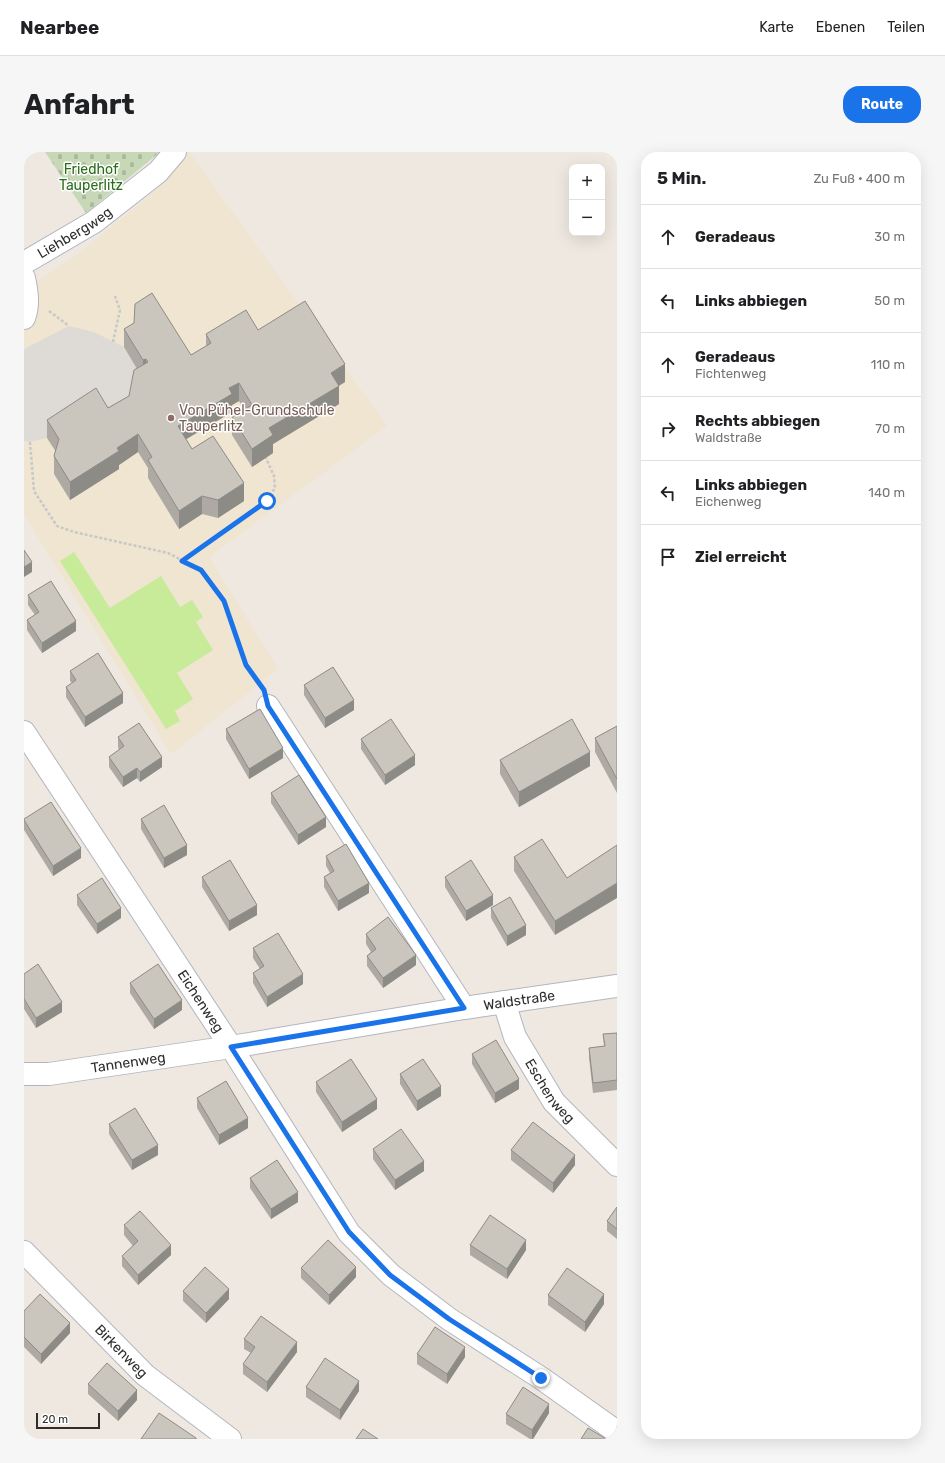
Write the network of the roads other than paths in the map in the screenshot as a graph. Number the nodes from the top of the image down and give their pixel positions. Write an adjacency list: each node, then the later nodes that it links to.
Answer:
1 (175, 152): 2 (street, Liehbergweg)
2 (24, 263)
3 (24, 278): 4 (street)
4 (24, 318)
5 (268, 706): 9 (street)
6 (24, 732): 10 (street, Eichenweg)
7 (617, 986): 8 (street, Waldstraße)
8 (504, 1002): 9 (street, Waldstraße); 12 (street, Eschenweg)
9 (464, 1008): 10 (street, Waldstraße)
10 (231, 1047): 11 (street, Tannenweg); 14 (street, Eichenweg)
11 (24, 1074)
12 (617, 1165)
13 (24, 1252): 15 (street, Birkenweg)
14 (617, 1432)
15 (230, 1439)

